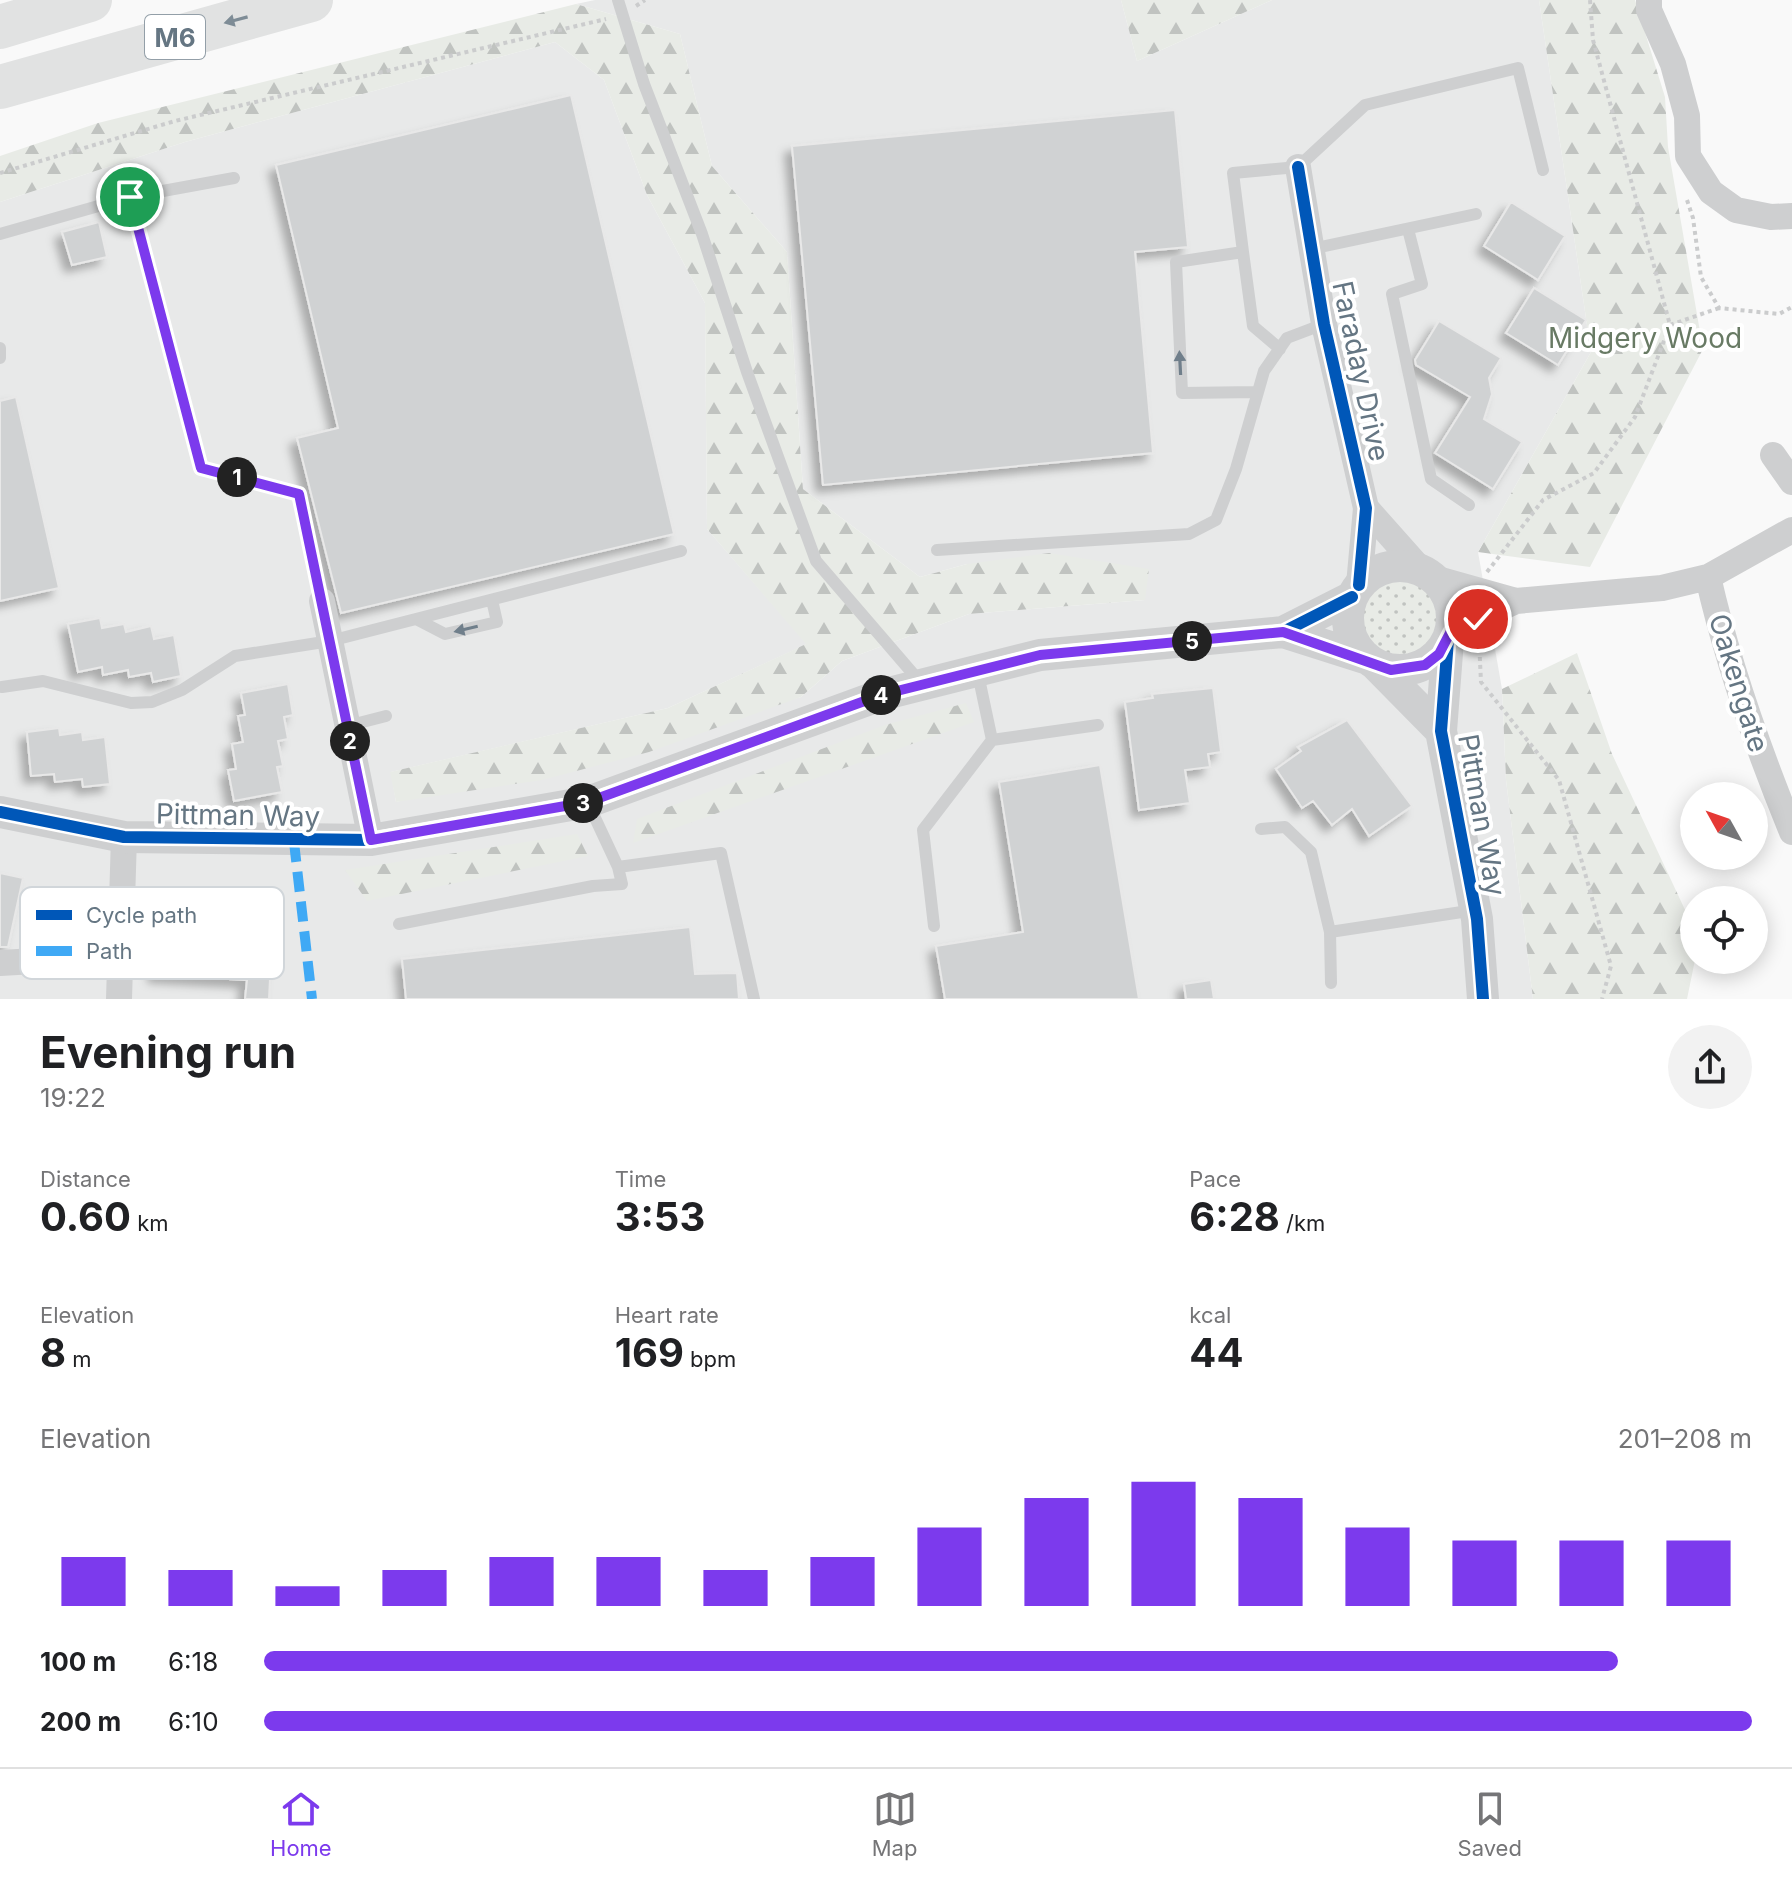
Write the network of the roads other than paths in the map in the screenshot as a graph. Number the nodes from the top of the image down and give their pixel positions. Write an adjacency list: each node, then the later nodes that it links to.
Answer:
1 (90, 0): 5 (highway)
2 (311, 0): 6 (highway, M6, one-way to 6)
3 (618, 0): 42 (lane)
4 (1649, 0): 13 (street)
5 (0, 27)
6 (20, 81): 7 (highway)
7 (0, 93)
8 (1298, 167): 9 (lane); 16 (street, Faraday Drive); 17 (lane)
9 (1543, 170)
10 (234, 178): 11 (lane)
11 (130, 197): 15 (lane); 34 (lane)
12 (1476, 214): 14 (lane)
13 (1792, 216)
14 (1408, 229): 16 (lane); 25 (lane)
15 (0, 234)
16 (1311, 249): 18 (street, Faraday Drive)
17 (1243, 252): 20 (lane); 22 (lane, one-way to 17)
18 (1324, 324): 20 (lane); 26 (street, Faraday Drive)
19 (0, 348): 21 (lane)
20 (1280, 349): 22 (lane)
21 (0, 358)
22 (1258, 392): 28 (lane)
23 (1773, 455): 24 (street)
24 (1792, 482)
25 (1469, 505)
26 (1366, 508): 30 (street, Faraday Drive); 32 (street, Faraday Drive)
27 (1792, 530): 31 (street)
28 (937, 550)
29 (681, 551): 33 (lane)
30 (1428, 574): 32 (street); 35 (street); 37 (street)
31 (1708, 577): 35 (street); 52 (street, Oakengate)
32 (1356, 591): 38 (street, Pittman Way); 40 (street)
33 (492, 600): 36 (lane); 36 (lane, one-way to 36)
34 (322, 601): 39 (street)
35 (1516, 601): 37 (street)
36 (415, 619): 39 (lane)
37 (1459, 630): 40 (street); 47 (street, Pittman Way)
38 (1283, 632): 40 (street, Pittman Way); 41 (street, Pittman Way)
39 (330, 641): 43 (lane); 46 (street)
40 (1372, 662): 47 (street, Pittman Way)
41 (977, 671): 42 (street, Pittman Way); 48 (lane)
42 (922, 684): 49 (street, Pittman Way)
43 (2, 687)
44 (386, 716): 46 (lane)
45 (1098, 725): 48 (lane)
46 (347, 726): 54 (street)
47 (1441, 731): 57 (street, Pittman Way)
48 (992, 740): 59 (lane)
49 (588, 802): 54 (street, Pittman Way); 55 (lane)
50 (0, 812): 53 (street, Pittman Way)
51 (1261, 829): 60 (lane)
52 (1792, 832)
53 (124, 837): 54 (street, Pittman Way); 56 (street)
54 (371, 840)
55 (618, 867): 58 (lane); 66 (lane)
56 (122, 887)
57 (1475, 910): 60 (lane); 67 (street, Pittman Way)
58 (399, 924)
59 (934, 926)
60 (1330, 932): 64 (lane)
61 (20, 962): 62 (street)
62 (0, 963)
63 (120, 979): 65 (street)
64 (1331, 983)
65 (119, 999)
66 (754, 999)
67 (1483, 999)

